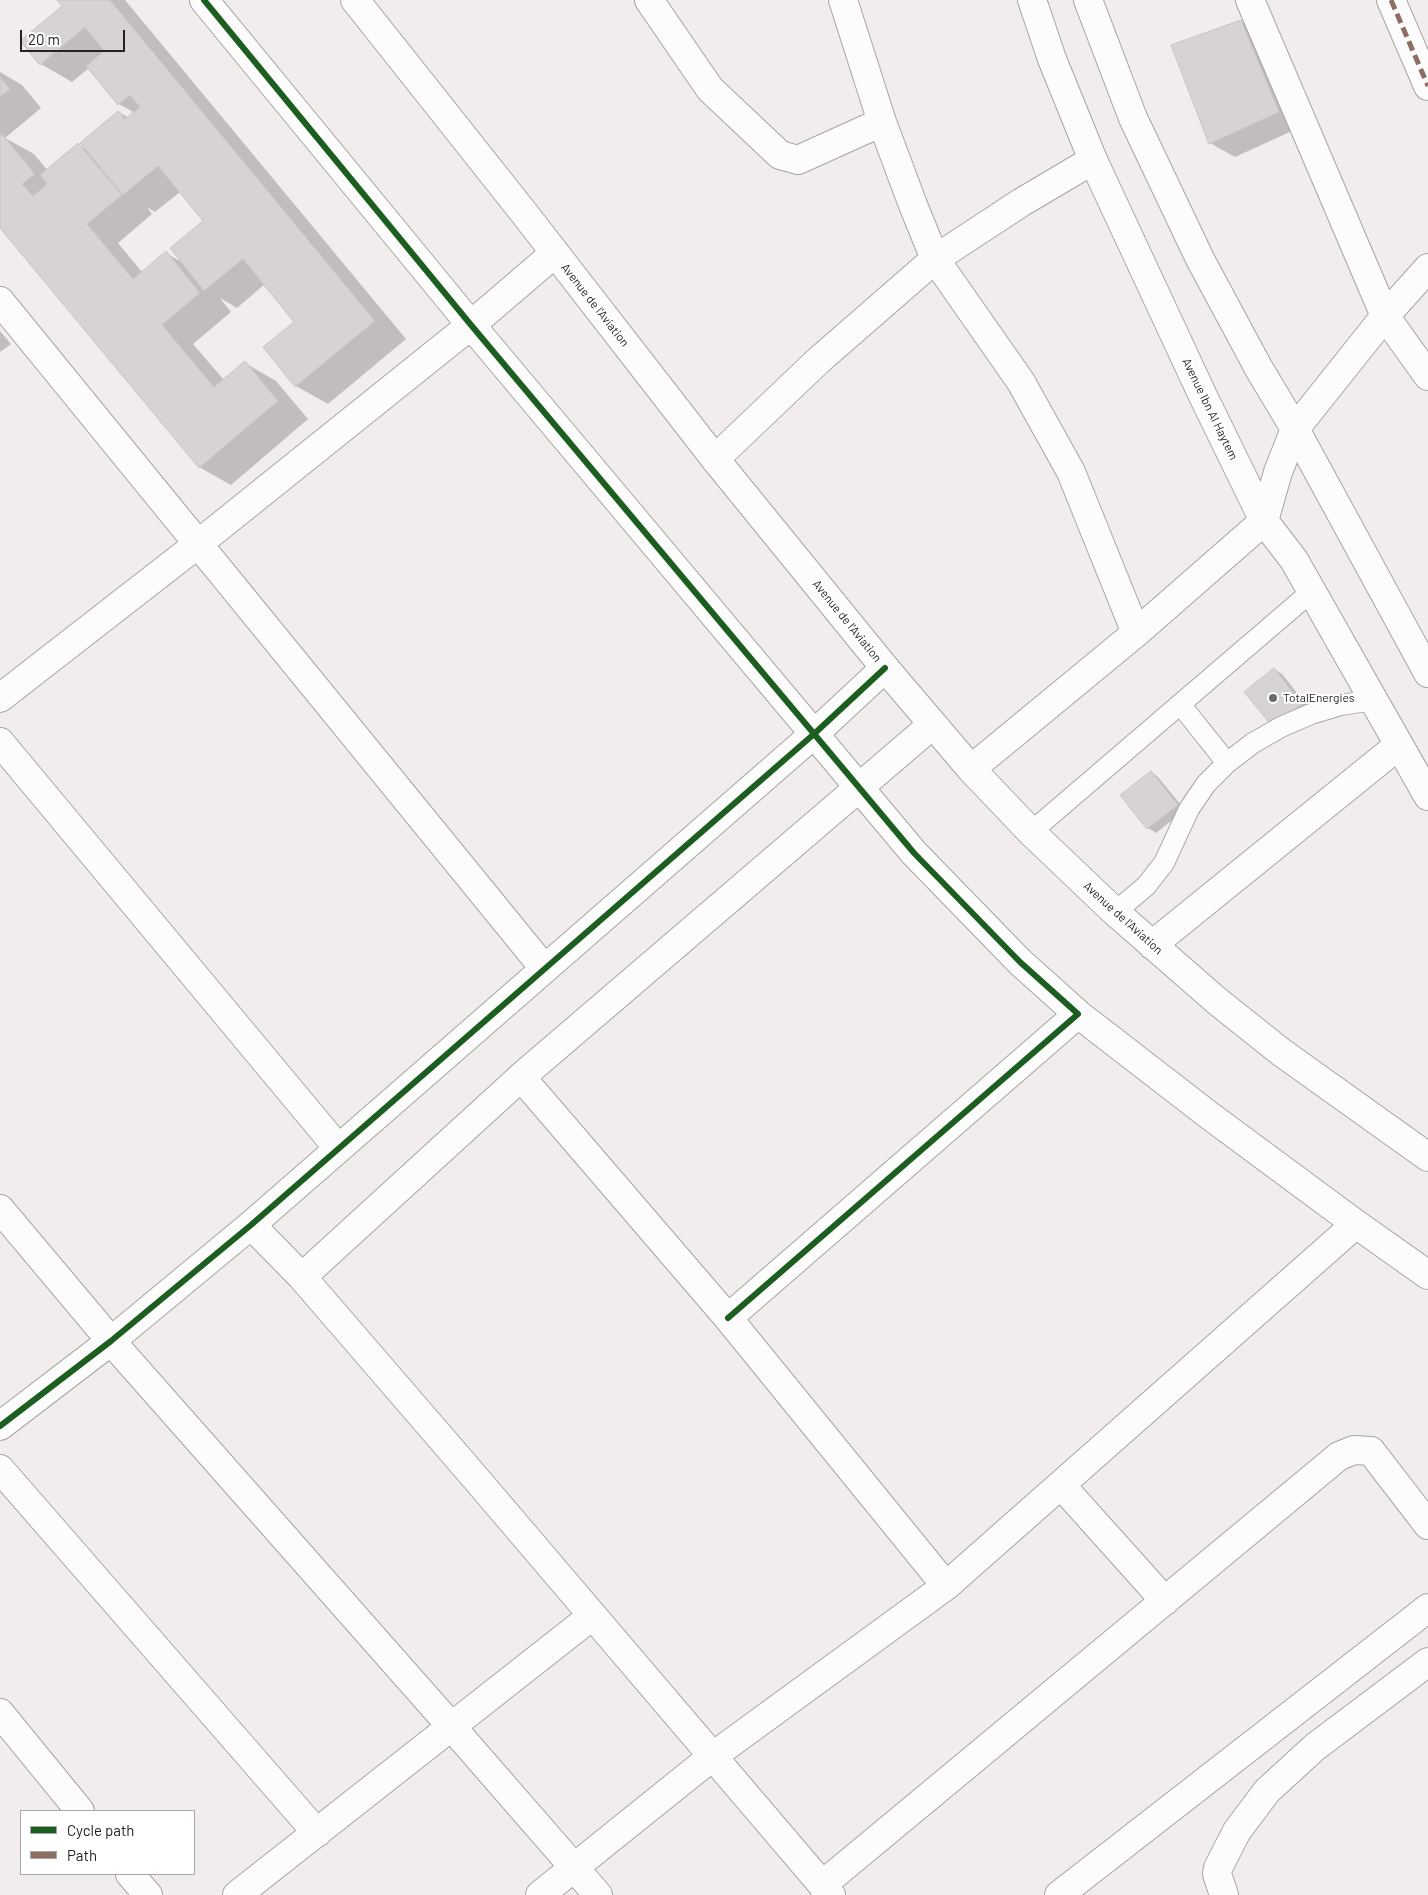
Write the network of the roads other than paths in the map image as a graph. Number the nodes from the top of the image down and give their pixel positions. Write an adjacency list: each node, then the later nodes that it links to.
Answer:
1 (204, 0): 17 (street)
2 (355, 0): 12 (street, Avenue de l'Aviation)
3 (649, 0): 10 (street)
4 (843, 0): 10 (street)
5 (1032, 0): 11 (street, Avenue Ibn Al Haytem)
6 (1088, 0): 19 (street)
7 (1250, 0): 16 (street)
8 (1391, 0): 9 (street)
9 (1428, 86)
10 (882, 122): 13 (street)
11 (1093, 160): 13 (street); 21 (street, Avenue Ibn Al Haytem)
12 (555, 253): 17 (street); 20 (street, Avenue de l'Aviation)
13 (935, 259): 20 (street); 24 (street)
14 (1428, 268): 16 (street)
15 (0, 301): 22 (street)
16 (1385, 316): 18 (street); 19 (street)
17 (471, 325): 22 (street); 31 (street)
18 (1428, 376)
19 (1295, 429): 21 (street); 26 (street)
20 (715, 458): 25 (street, Avenue de l'Aviation)
21 (1264, 521): 23 (street, Avenue Ibn Al Haytem); 24 (street)
22 (198, 544): 27 (street); 41 (street)
23 (1312, 592): 28 (street, Avenue Ibn Al Haytem); 29 (lane)
24 (1136, 633): 35 (street)
25 (885, 668): 30 (street, Avenue de l'Aviation); 31 (street)
26 (1428, 673)
27 (0, 698)
28 (1373, 700): 33 (street, Avenue Ibn Al Haytem); 34 (lane)
29 (1180, 704): 34 (lane); 38 (lane)
30 (932, 725): 35 (street, Avenue de l'Aviation); 36 (street)
31 (814, 734): 36 (street); 41 (street)
32 (0, 742): 44 (street)
33 (1399, 745): 37 (street, Avenue Ibn Al Haytem); 40 (street)
34 (1227, 763): 39 (lane)
35 (971, 769): 38 (street, Avenue de l'Aviation)
36 (859, 788): 42 (street); 43 (street)
37 (1428, 796)
38 (1030, 832): 39 (street, Avenue de l'Aviation)
39 (1115, 912): 40 (street, Avenue de l'Aviation)
40 (1152, 945): 45 (street, Avenue de l'Aviation)
41 (544, 968): 44 (street)
42 (1078, 1014): 48 (street); 51 (street)
43 (521, 1077): 50 (street); 51 (street)
44 (338, 1148): 47 (street)
45 (1428, 1157)
46 (0, 1209): 52 (street)
47 (250, 1224): 50 (street); 52 (street)
48 (1356, 1224): 49 (street); 55 (street)
49 (1428, 1275)
50 (302, 1277): 60 (street)
51 (728, 1318): 57 (street)
52 (111, 1341): 53 (street); 63 (street)
53 (0, 1426)
54 (0, 1469): 66 (street)
55 (1061, 1485): 57 (street); 58 (street)
56 (1428, 1526): 58 (street)
57 (946, 1586): 64 (street)
58 (1165, 1601): 70 (street)
59 (1428, 1608): 75 (street)
60 (592, 1616): 63 (street); 64 (street)
61 (1428, 1662): 69 (street)
62 (0, 1713): 65 (street)
63 (451, 1726): 66 (street); 67 (street)
64 (713, 1756): 67 (street); 70 (street)
65 (79, 1810)
66 (317, 1833): 72 (street)
67 (575, 1867): 73 (street); 74 (street)
68 (131, 1875): 71 (street)
69 (1220, 1884)
70 (827, 1890)
71 (148, 1895)
72 (237, 1895)
73 (540, 1895)
74 (598, 1895)
75 (1059, 1895)

